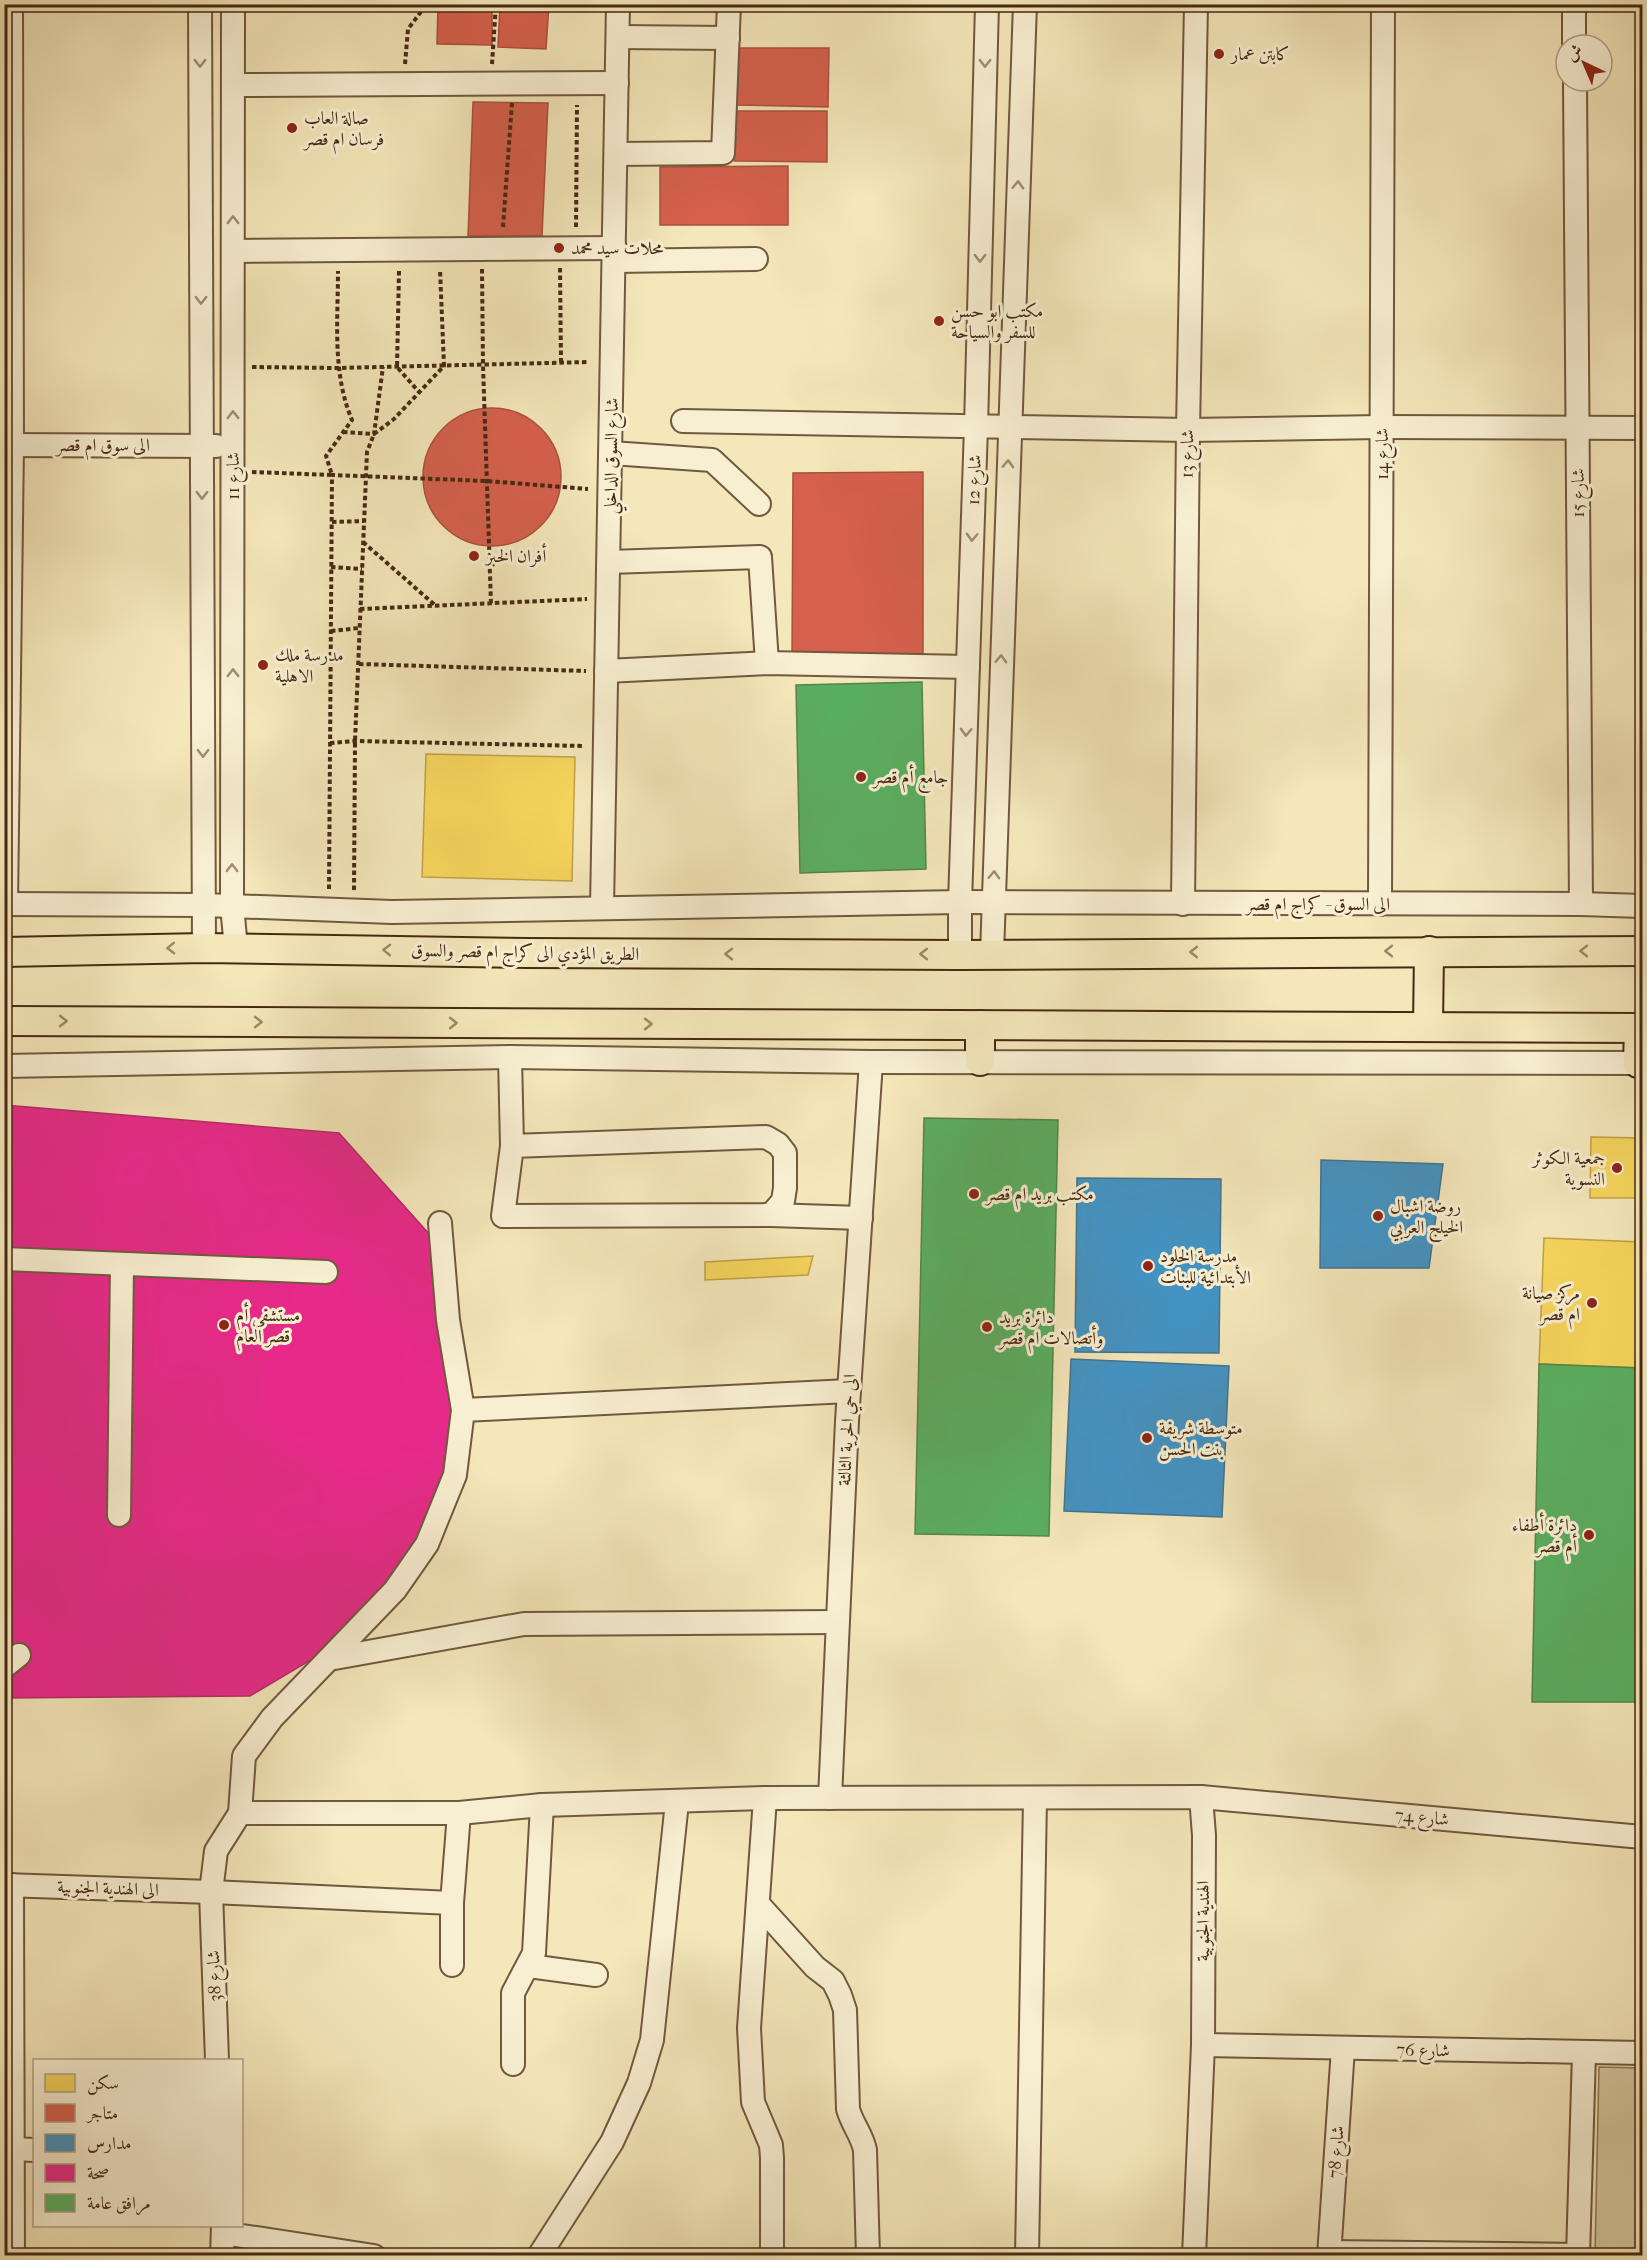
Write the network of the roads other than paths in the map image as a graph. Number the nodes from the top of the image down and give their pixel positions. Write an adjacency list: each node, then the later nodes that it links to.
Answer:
1 (11, 4): 28 (street)
2 (200, 4): 30 (street, شارع 11, one-way to 30)
3 (233, 4): 15 (street, شارع 11)
4 (618, 4): 12 (street, شارع السوق الداخلي)
5 (729, 4): 13 (street)
6 (987, 4): 22 (street, شارع 12, one-way to 22)
7 (1025, 4): 24 (street, شارع 12, one-way to 7)
8 (1196, 4): 27 (street, شارع 13)
9 (1383, 4): 23 (street, شارع 14)
10 (1574, 4): 11 (street)
11 (1574, 33)
12 (618, 37): 13 (street); 14 (street, شارع السوق الداخلي)
13 (728, 38): 17 (street)
14 (617, 83): 15 (street); 17 (street, شارع السوق الداخلي)
15 (233, 85): 18 (street, شارع 11, one-way to 15)
16 (1575, 93): 26 (street, شارع 15)
17 (616, 154): 19 (street, شارع السوق الداخلي)
18 (233, 251): 19 (street); 29 (street, شارع 11, one-way to 18)
19 (614, 254): 20 (street); 31 (street, شارع السوق الداخلي)
20 (756, 259)
21 (683, 422): 22 (street)
22 (976, 427): 24 (street); 35 (street, شارع 12, one-way to 35)
23 (1382, 427): 26 (street); 27 (street); 41 (street, شارع 14)
24 (1010, 428): 27 (street); 38 (street, شارع 12, one-way to 24)
25 (1642, 428): 26 (street)
26 (1577, 429): 42 (street, شارع 15)
27 (1188, 430): 40 (street, شارع 13)
28 (8, 445): 30 (street, الى سوق ام قصر); 39 (street)
29 (233, 445): 30 (street, الى سوق ام قصر); 44 (street, شارع 11, one-way to 29)
30 (201, 446): 43 (street, شارع 11, one-way to 43)
31 (611, 453): 32 (street); 33 (street, شارع السوق الداخلي)
32 (759, 504)
33 (609, 562): 34 (street); 36 (street, شارع السوق الداخلي)
34 (767, 663): 35 (street); 36 (street)
35 (968, 667): 37 (street, شارع 12, one-way to 37)
36 (606, 671): 46 (street, شارع السوق الداخلي)
37 (960, 902): 38 (street, الى السوق - كراج ام قصر); 46 (street, الى السوق - كراج ام قصر); 53 (street, شارع 12)
38 (993, 903): 40 (street, الى السوق - كراج ام قصر); 52 (street, شارع 12)
39 (5, 904): 43 (street, الى السوق - كراج ام قصر)
40 (1183, 904): 41 (street, الى السوق - كراج ام قصر)
41 (1380, 904): 42 (street, الى السوق - كراج ام قصر)
42 (1581, 904): 45 (street, الى السوق - كراج ام قصر)
43 (204, 905): 44 (street, الى السوق - كراج ام قصر); 47 (street, شارع 11)
44 (232, 906): 46 (street, الى السوق - كراج ام قصر); 48 (street, شارع 11)
45 (1642, 906)
46 (602, 908)
47 (204, 948): 48 (main road, الطريق المؤدي الى كراج ام قصر والسوق); 51 (main road, الطريق المؤدي الى كراج ام قصر والسوق, one-way to 51)
48 (236, 948): 53 (main road, الطريق المؤدي الى كراج ام قصر والسوق, one-way to 48)
49 (1429, 951): 50 (main road, الطريق المؤدي الى كراج ام قصر والسوق, one-way to 49); 52 (main road, الطريق المؤدي الى كراج ام قصر والسوق, one-way to 52); 56 (main road)
50 (1642, 951)
51 (4, 952)
52 (992, 954): 53 (main road, الطريق المؤدي الى كراج ام قصر والسوق)
53 (960, 955)
54 (4, 1021): 55 (main road, one-way to 55)
55 (980, 1025): 56 (main road); 60 (main road)
56 (1428, 1027): 57 (main road)
57 (1641, 1028): 61 (main road)
58 (510, 1057): 59 (street); 62 (street); 63 (street)
59 (871, 1062): 60 (street); 65 (street, الى حي الحرية الثالثة)
60 (980, 1062): 61 (street)
61 (1640, 1063)
62 (4, 1066)
63 (512, 1146): 64 (street); 64 (street)
64 (771, 1215): 65 (street)
65 (861, 1218): 70 (street, الى حي الحرية الثالثة)
66 (440, 1223): 71 (street)
67 (4, 1259): 68 (street)
68 (122, 1264): 69 (street); 72 (street)
69 (326, 1272)
70 (849, 1392): 71 (street); 73 (street, الى حي الحرية الثالثة)
71 (463, 1410): 74 (street)
72 (119, 1515)
73 (836, 1622): 74 (street); 77 (street, الى حي الحرية الثالثة)
74 (329, 1659): 81 (street)
75 (1201, 1797): 78 (street, شارع 74); 83 (street, شارع 74); 91 (street, الهندية الجنوبية)
76 (765, 1798): 77 (street, شارع 74); 79 (street, شارع 74); 87 (street)
77 (830, 1798): 78 (street, شارع 74)
78 (1035, 1798): 107 (street)
79 (677, 1802): 80 (street, شارع 74); 104 (street)
80 (542, 1805): 82 (street, شارع 74); 89 (street)
81 (240, 1813): 82 (street, شارع 74); 85 (street, شارع 38)
82 (459, 1813): 86 (street)
83 (1642, 1837)
84 (8, 1885): 85 (street, الى الهندية الجنوبية); 97 (street)
85 (211, 1892): 86 (street, الى الهندية الجنوبية); 95 (street, شارع 38)
86 (452, 1904): 88 (street)
87 (758, 1904): 105 (street); 106 (street)
88 (452, 1965)
89 (529, 1966): 90 (street); 96 (street)
90 (597, 1975)
91 (1203, 2045): 92 (street, شارع 76); 108 (street, الهندية الجنوبية)
92 (1343, 2048): 93 (street, شارع 76); 99 (street, شارع 78)
93 (1584, 2053): 94 (street, شارع 76); 100 (street)
94 (1642, 2054)
95 (217, 2059)
96 (513, 2064)
97 (24, 2149): 101 (street)
98 (223, 2229): 102 (street); 103 (street)
99 (1329, 2254): 100 (street)
100 (1578, 2255)
101 (13, 2256)
102 (222, 2256)
103 (374, 2256)
104 (539, 2256)
105 (772, 2256)
106 (868, 2256)
107 (1027, 2256)
108 (1194, 2256)

